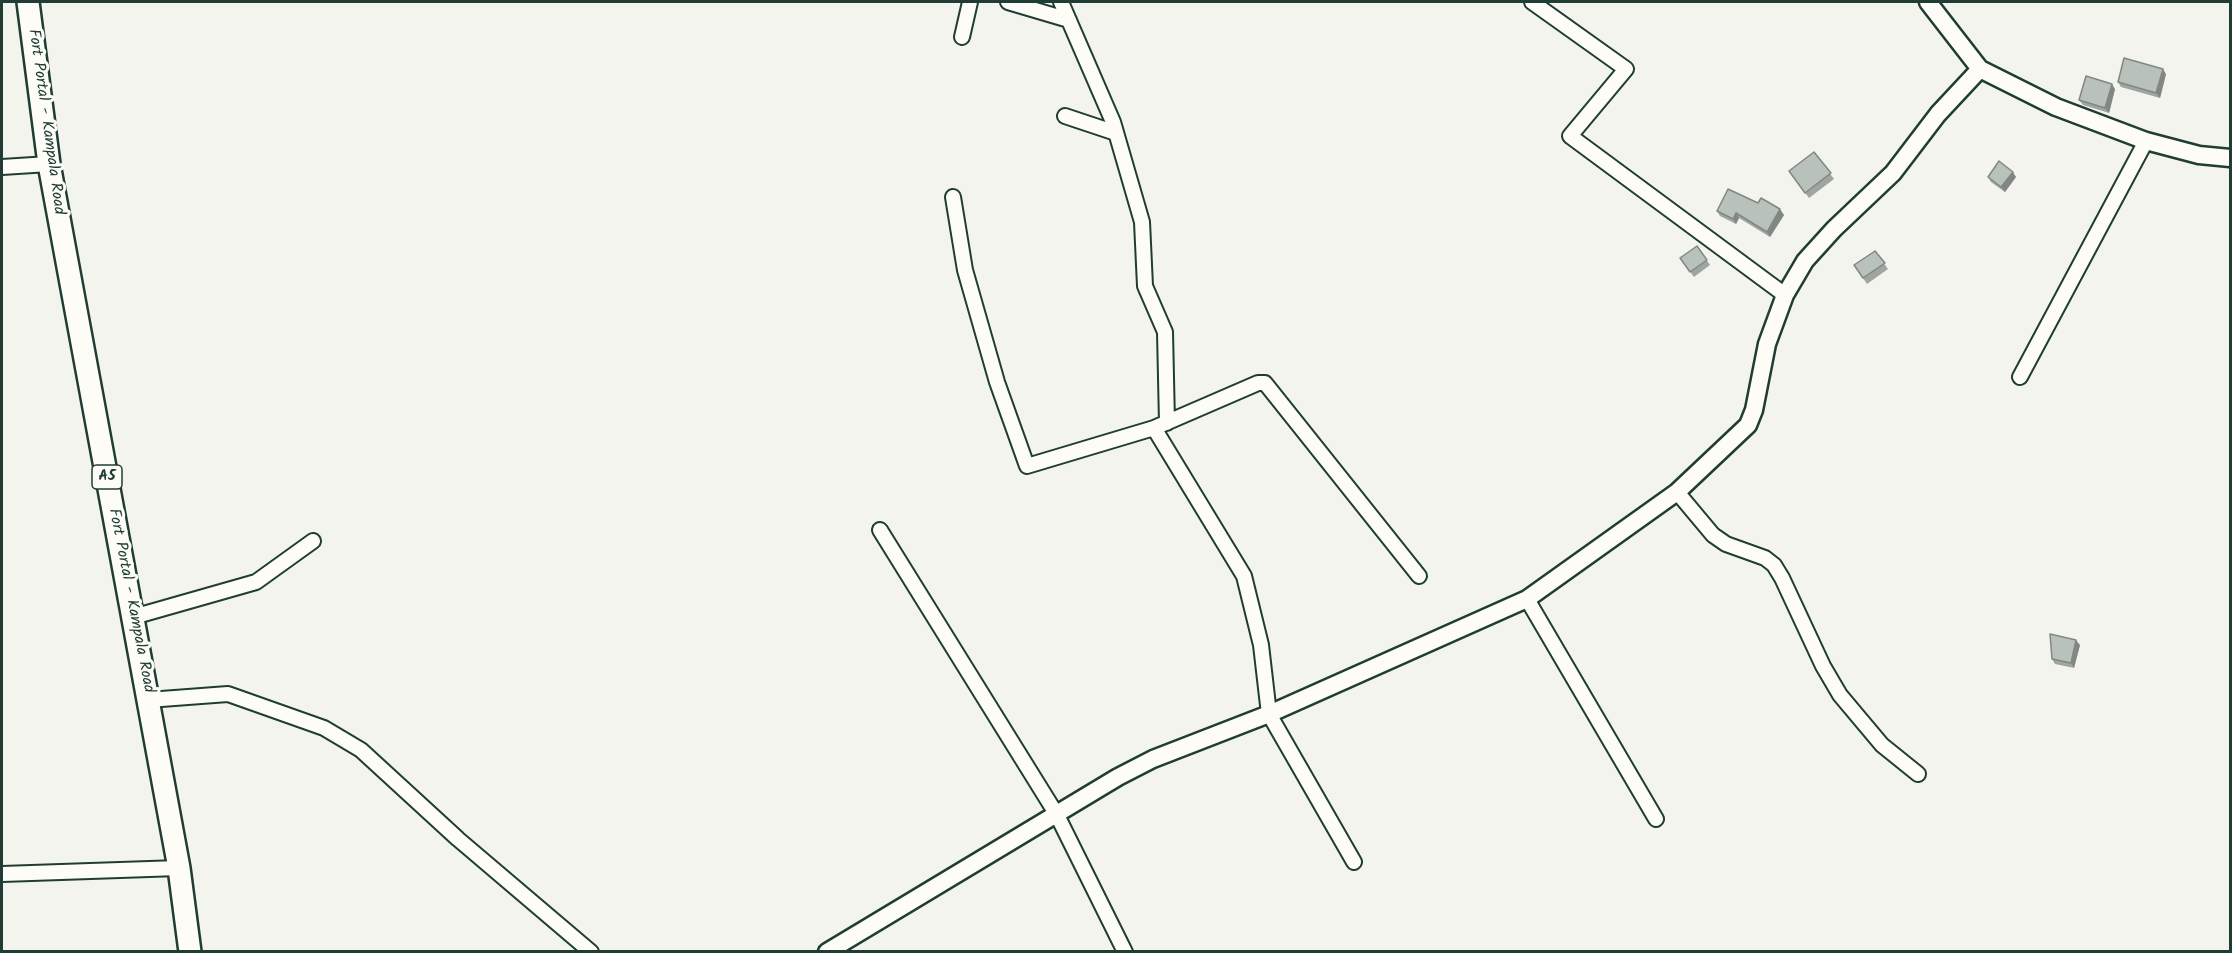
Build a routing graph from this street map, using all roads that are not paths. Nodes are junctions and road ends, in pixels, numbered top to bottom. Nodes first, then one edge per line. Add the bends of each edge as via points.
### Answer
1 (28, 2) edge
2 (970, 2) edge
3 (1008, 2) edge
4 (1061, 2) edge
5 (1532, 2) edge
6 (1928, 2) edge
7 (1069, 20) junction
8 (962, 38) dead end
9 (1980, 69) junction
10 (1065, 116) dead end
11 (1116, 133) junction
12 (2146, 141) junction
13 (2230, 159) edge
14 (50, 164) junction
15 (2, 166) edge
16 (953, 197) dead end
17 (1785, 295) junction
18 (2020, 377) dead end
19 (1161, 425) junction
20 (1677, 492) junction
21 (880, 530) dead end
22 (313, 541) dead end
23 (1419, 576) dead end
24 (1527, 599) junction
25 (133, 617) junction
26 (148, 700) junction
27 (1269, 714) junction
28 (1918, 774) dead end
29 (1056, 815) junction
30 (1656, 819) dead end
31 (1354, 862) dead end
32 (179, 868) junction
33 (2, 874) edge
34 (190, 951) edge
35 (591, 951) edge
36 (827, 951) edge
37 (1125, 951) edge

1 - 14 main road, Fort Portal - Kampala Road / A5
2 - 8 street
3 - 7 street
4 - 7 street
5 - 17 street via 1626,69 1570,136
6 - 9 street
7 - 11 street
9 - 12 street via 2056,107
9 - 17 street via 1938,114 1893,173 1805,261
10 - 11 street
11 - 19 street via 1142,222 1146,286 1165,332
12 - 13 street
12 - 18 street
14 - 15 street
14 - 25 main road, Fort Portal - Kampala Road / A5
16 - 19 street via 965,270 997,382 1027,466
17 - 20 street via 1767,344 1748,425
19 - 23 street via 1265,383
19 - 27 street via 1244,576 1261,645
20 - 24 street
20 - 28 street via 1713,535 1774,565 1840,695 1882,746
21 - 29 street
22 - 25 street via 256,582
24 - 27 street
24 - 30 street
25 - 26 main road, Fort Portal - Kampala Road / A5
26 - 32 main road, Fort Portal - Kampala Road / A5
26 - 35 street via 228,694 324,728 361,750 458,839
27 - 29 street via 1153,759
27 - 31 street
29 - 36 street
29 - 37 street
32 - 33 street
32 - 34 main road, Fort Portal - Kampala Road / A5

